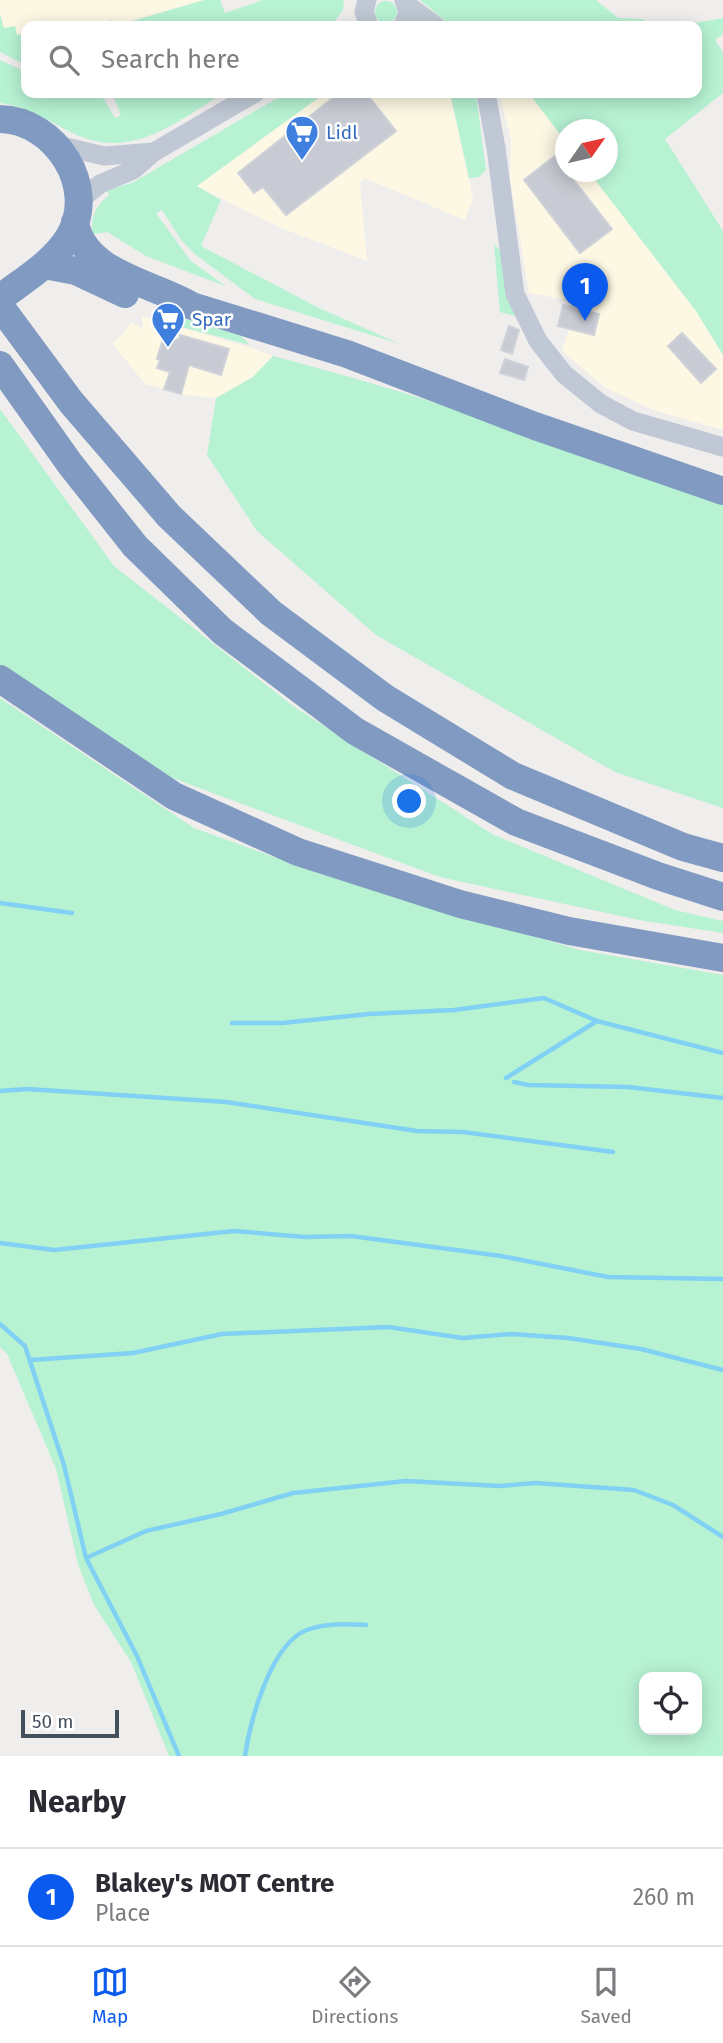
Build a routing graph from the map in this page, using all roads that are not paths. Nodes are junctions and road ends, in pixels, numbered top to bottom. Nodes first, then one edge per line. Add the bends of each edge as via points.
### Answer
1 (405, 1) edge
2 (405, 21) edge
3 (430, 21) edge
4 (246, 98) edge
5 (487, 98) edge
6 (0, 120) edge
7 (58, 145) junction
8 (154, 152) junction
9 (77, 211) junction
10 (44, 265) junction
11 (192, 306) junction
12 (3, 307) edge
13 (0, 365) edge
14 (723, 447) edge
15 (723, 491) edge
16 (0, 679) edge
17 (723, 858) edge
18 (723, 897) edge
19 (723, 958) edge

1 - 2 street
1 - 3 street
4 - 8 street
5 - 14 street via 515,294 538,341 564,374 601,404 633,421
6 - 7 highway via 30,125
7 - 8 street via 104,156
7 - 9 highway via 71,169
8 - 9 street via 134,170 100,184
9 - 10 highway via 61,247
9 - 11 highway via 85,246 95,257
10 - 11 highway via 76,271 170,309
10 - 12 highway
11 - 15 highway via 347,354
12 - 17 highway via 71,402 169,516 271,613 385,698 513,776 683,847
13 - 18 highway via 135,546 222,631 355,731 516,822
16 - 19 highway via 174,796 298,852 460,904

